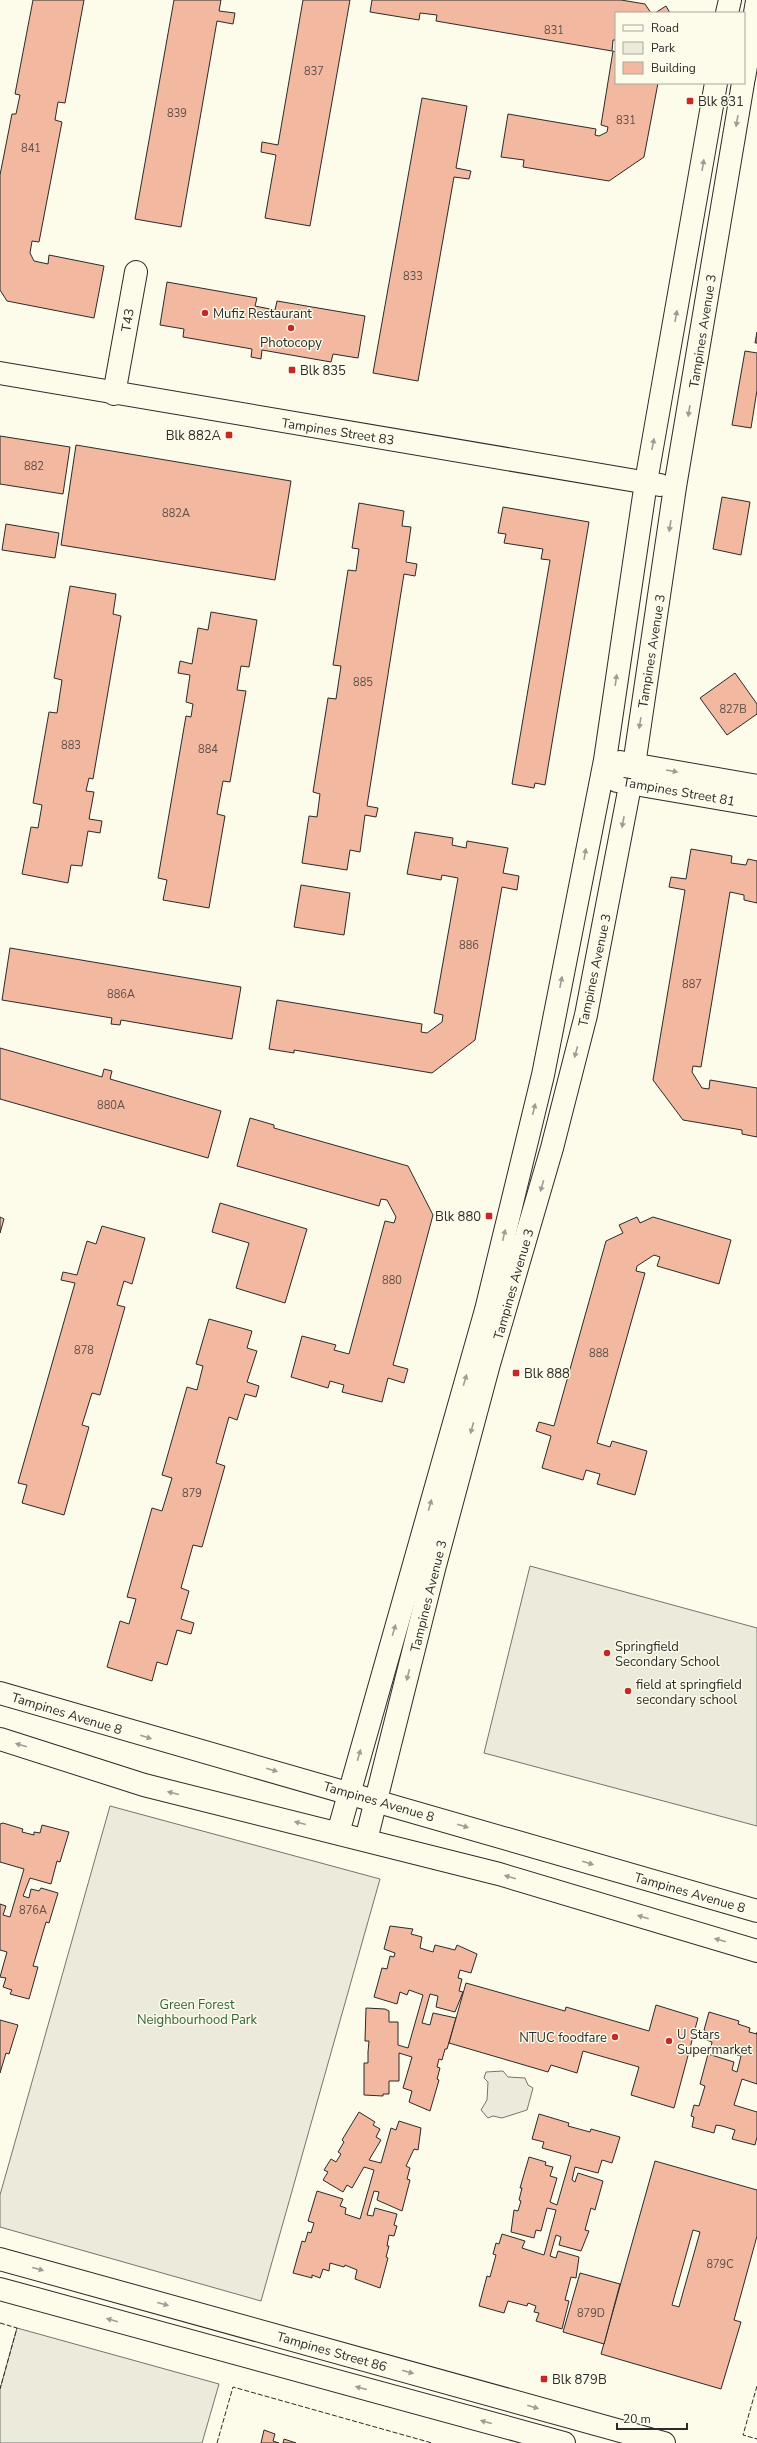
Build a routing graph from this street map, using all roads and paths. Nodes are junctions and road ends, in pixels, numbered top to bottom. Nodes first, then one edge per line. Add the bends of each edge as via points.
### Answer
1 (730, 0) edge
2 (757, 1) edge
3 (727, 12) edge
4 (745, 72) edge
5 (716, 84) edge
6 (743, 84) edge
7 (136, 272) dead end
8 (0, 373) edge
9 (114, 394) junction
10 (646, 482) junction
11 (676, 487) junction
12 (602, 769) junction
13 (632, 774) junction
14 (757, 786) edge
15 (757, 804) edge
16 (0, 1693) edge
17 (0, 1739) edge
18 (348, 1792) junction
19 (377, 1800) junction
20 (338, 1833) junction
21 (366, 1840) junction
22 (757, 1911) edge
23 (757, 1951) edge
24 (0, 2259) edge
25 (0, 2289) edge
26 (564, 2443) edge
27 (664, 2443) edge

1 - 3 street
2 - 4 street
10 -> 5 street, Tampines Avenue 3
6 -> 11 street, Tampines Avenue 3
7 - 9 street, T43
8 - 9 street, Tampines Street 83
9 - 10 street, Tampines Street 83
10 - 11 street, Tampines Street 83
12 -> 10 street, Tampines Avenue 3
11 -> 13 street, Tampines Avenue 3
12 - 13 street, Tampines Street 81
18 -> 12 street, Tampines Avenue 3 via 486,1310 543,1075
13 -> 14 street, Tampines Street 81
13 - 15 street, Tampines Street 81
13 -> 19 street, Tampines Avenue 3 via 586,1015 552,1148 489,1364 436,1561
16 -> 18 street, Tampines Avenue 8 via 156,1740
20 -> 17 street via 144,1785
18 - 19 street, Tampines Avenue 8
18 - 20 street, Tampines Avenue 3
19 - 21 street, Tampines Avenue 3
19 -> 22 street, Tampines Avenue 8
20 - 21 street
23 -> 21 street via 547,1887
24 -> 27 street, Tampines Street 86
26 -> 25 street, Tampines Street 86

